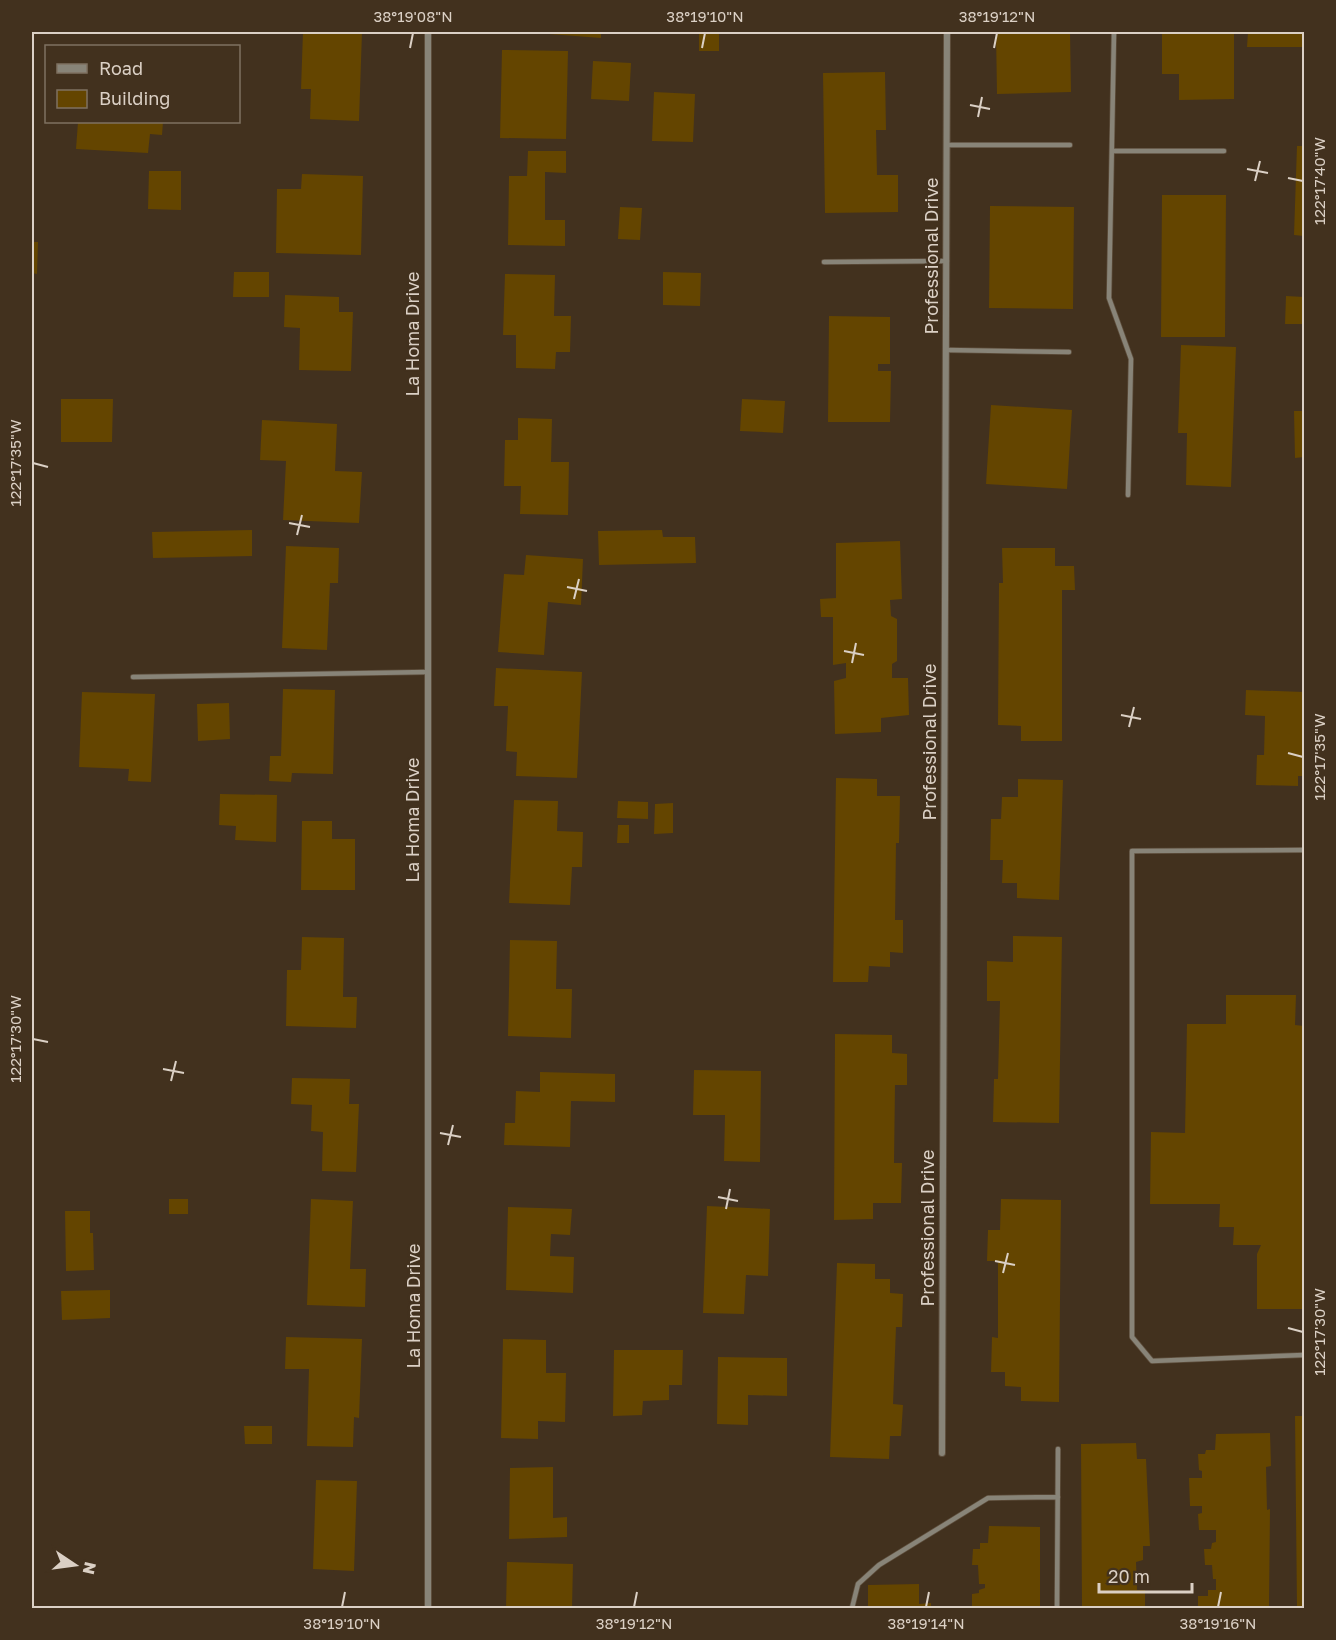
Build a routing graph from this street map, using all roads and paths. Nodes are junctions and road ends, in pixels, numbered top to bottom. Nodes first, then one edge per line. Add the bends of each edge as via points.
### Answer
1 (428, 32) edge
2 (947, 32) edge
3 (1114, 32) edge
4 (947, 144) junction
5 (1070, 145) dead end
6 (1113, 151) junction
7 (1224, 151) dead end
8 (947, 261) junction
9 (824, 262) dead end
10 (946, 350) junction
11 (1069, 352) dead end
12 (1128, 495) dead end
13 (428, 672) junction
14 (134, 677) dead end
15 (1305, 850) edge
16 (1305, 1355) edge
17 (1058, 1449) dead end
18 (942, 1453) dead end
19 (1058, 1497) junction
20 (428, 1608) edge
21 (852, 1608) edge
22 (1057, 1608) edge

1 - 13 street, La Homa Drive
2 - 4 street, Professional Drive
3 - 6 lane
4 - 5 lane
4 - 8 street, Professional Drive
6 - 7 lane
6 - 12 lane via 1109,298 1131,359
8 - 9 lane
8 - 10 street, Professional Drive
10 - 11 lane
10 - 18 street, Professional Drive
13 - 14 lane
13 - 20 street, La Homa Drive
15 - 16 lane via 1132,851 1131,975 1132,1337 1152,1361
17 - 19 lane
19 - 21 lane via 988,1498 879,1564 858,1584
19 - 22 lane

